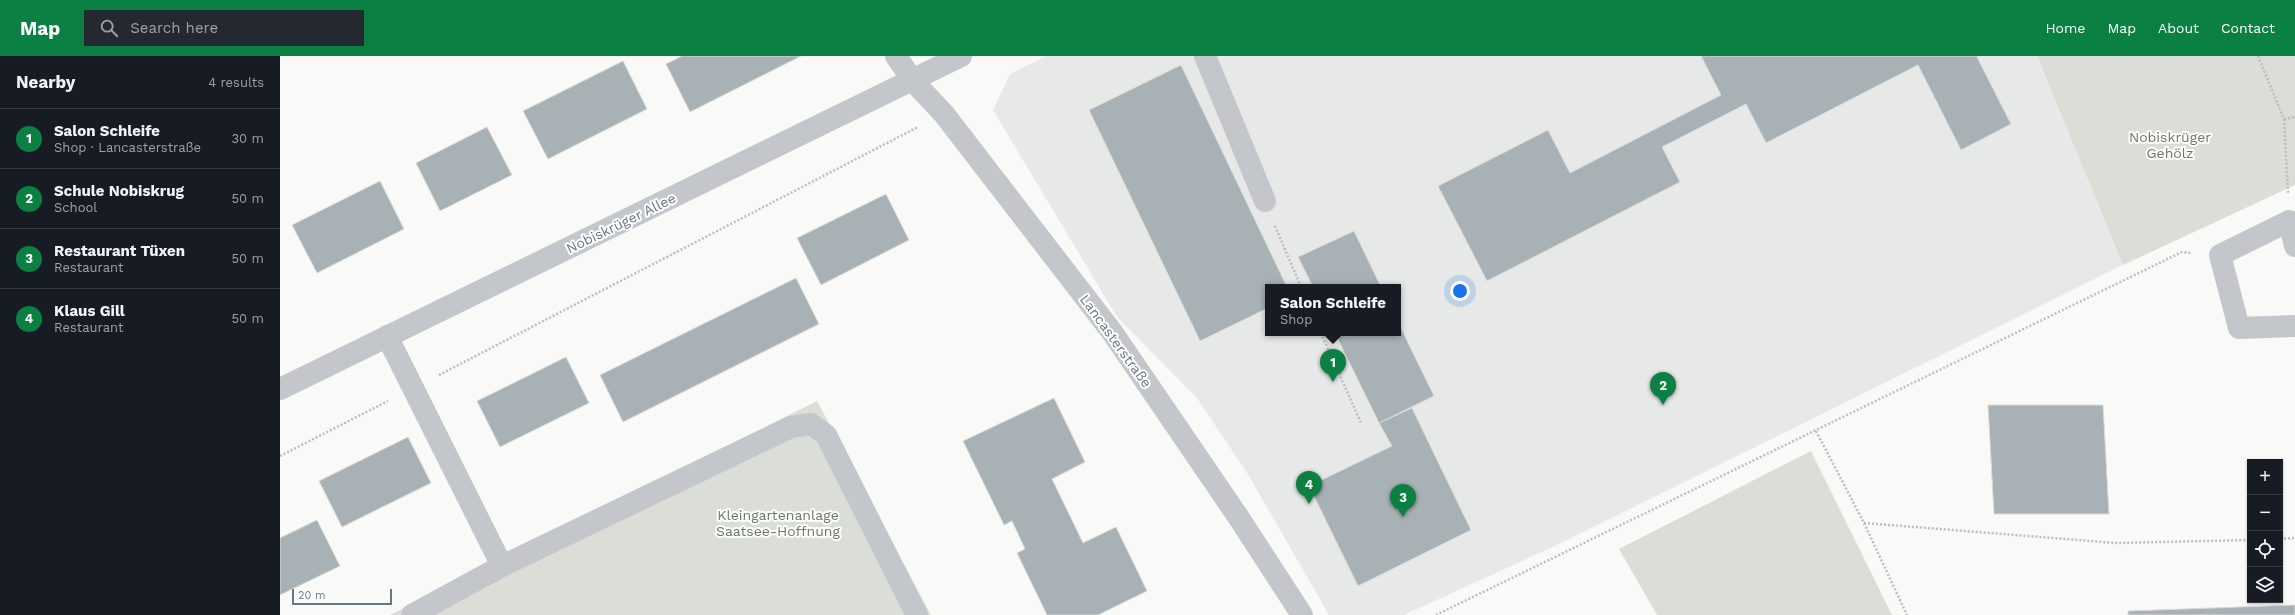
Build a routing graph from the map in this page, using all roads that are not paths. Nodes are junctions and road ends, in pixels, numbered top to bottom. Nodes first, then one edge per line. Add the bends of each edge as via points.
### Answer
1 (896, 56) edge
2 (961, 56) edge
3 (1205, 56) edge
4 (913, 81) junction
5 (1265, 202) road end
6 (2295, 246) edge
7 (2295, 326) edge
8 (387, 336) junction
9 (280, 389) edge
10 (502, 566) junction
11 (412, 615) edge
12 (917, 615) edge
13 (1302, 615) edge

1 - 4 street, Lancasterstraße
2 - 4 street, Nobiskrüger Allee
3 - 5 street
4 - 8 street, Nobiskrüger Allee
4 - 13 street, Lancasterstraße via 944,114 1112,332
6 - 7 street via 2289,221 2220,254 2239,328
8 - 9 street, Nobiskrüger Allee
8 - 10 street
10 - 11 street
10 - 12 street via 791,427 811,424 826,435

